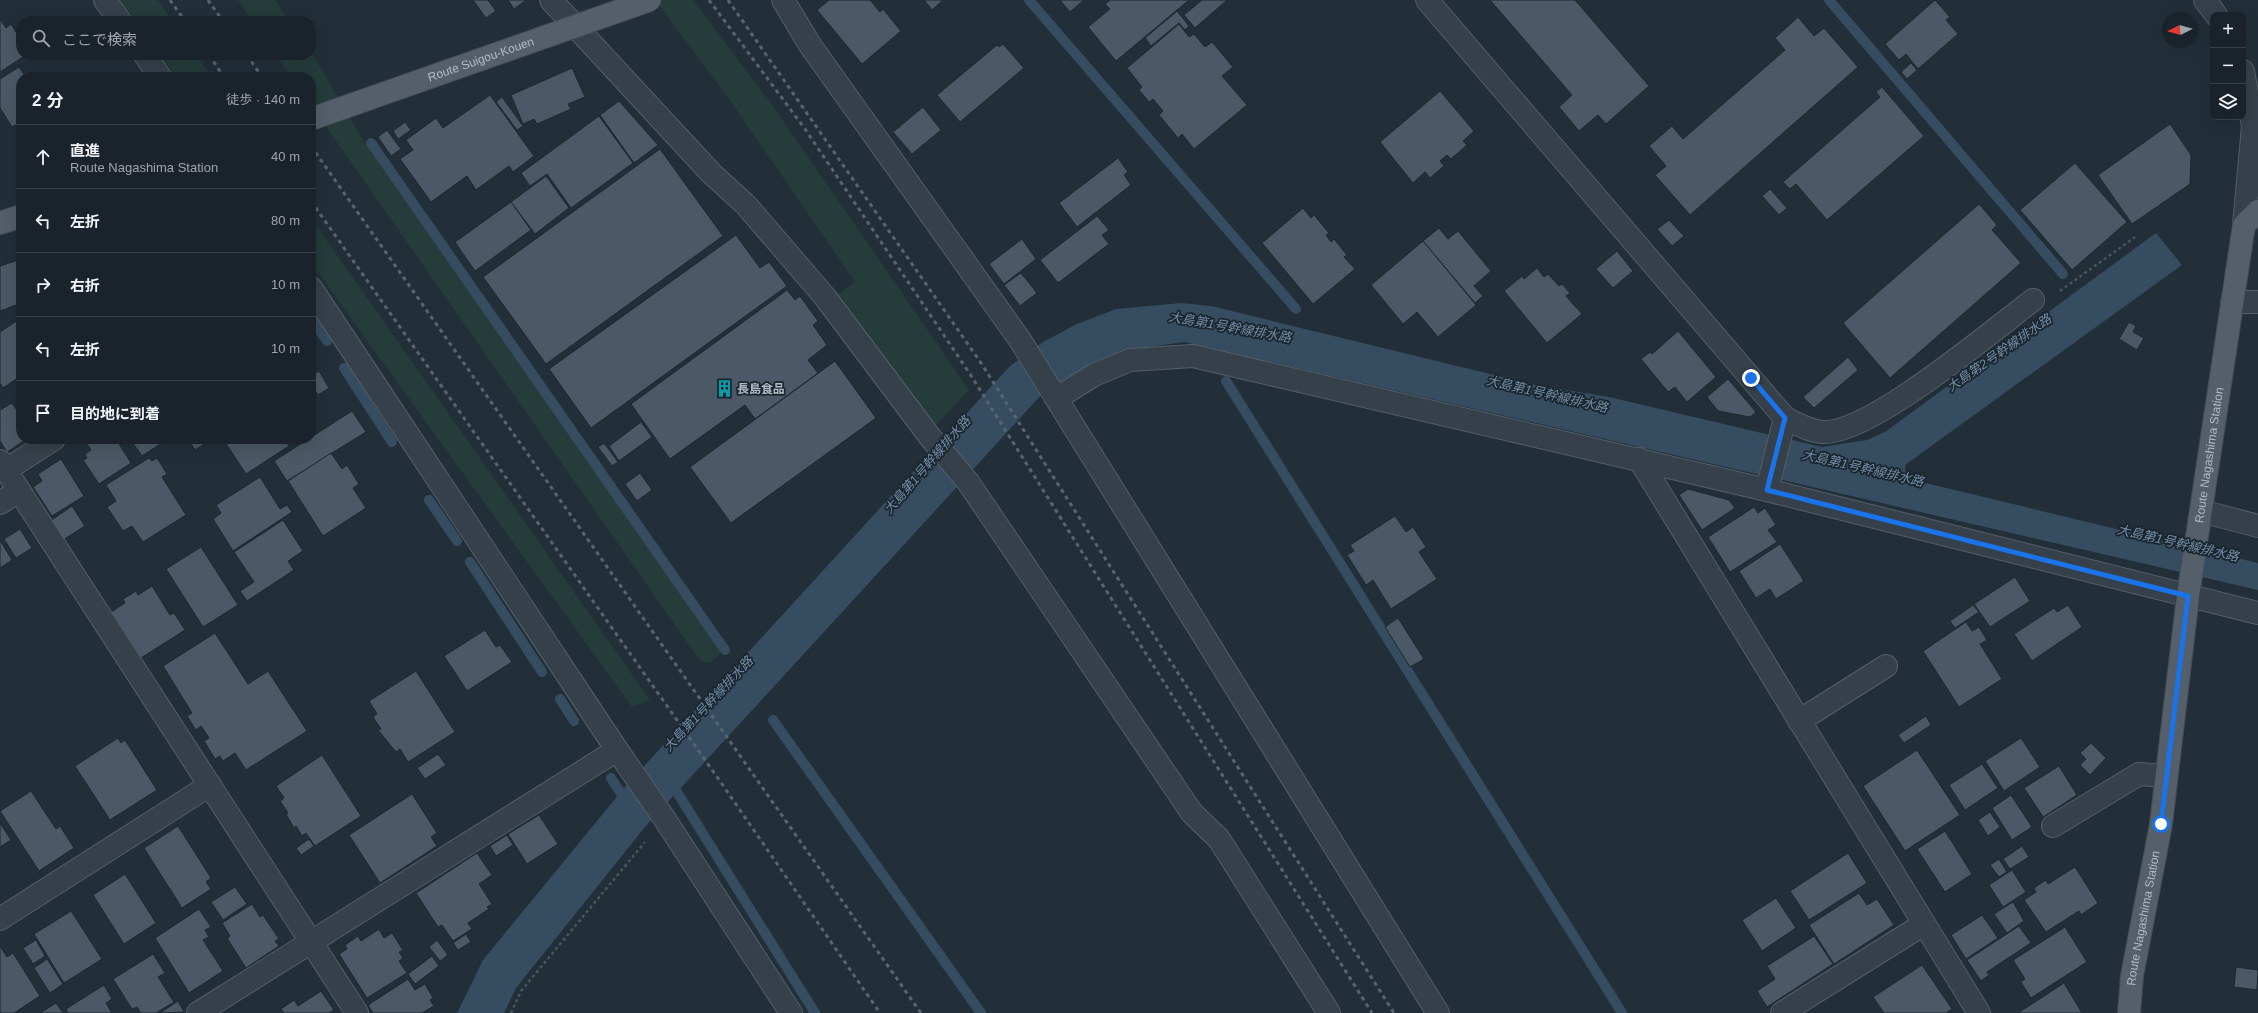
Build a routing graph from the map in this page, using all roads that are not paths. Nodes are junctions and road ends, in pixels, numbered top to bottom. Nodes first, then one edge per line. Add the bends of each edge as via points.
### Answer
1 (105, 0) edge
2 (551, 0) edge
3 (650, 0) edge
4 (783, 0) edge
5 (1427, 0) edge
6 (2205, 0) edge
7 (2214, 12) edge
8 (116, 16) edge
9 (148, 60) edge
10 (156, 72) edge
11 (2245, 84) edge
12 (316, 117) edge
13 (16, 218) edge
14 (2251, 218) edge
15 (0, 223) edge
16 (316, 296) edge
17 (2033, 300) road end
18 (2232, 302) junction
19 (2258, 302) edge
20 (1054, 393) junction
21 (1784, 424) junction
22 (45, 444) edge
23 (1639, 459) junction
24 (3, 466) edge
25 (1768, 486) junction
26 (20, 491) junction
27 (0, 503) edge
28 (2200, 517) junction
29 (2258, 526) edge
30 (2189, 591) junction
31 (2258, 612) edge
32 (1886, 666) dead end
33 (1800, 721) junction
34 (617, 750) junction
35 (2166, 776) junction
36 (210, 784) junction
37 (2053, 826) dead end
38 (0, 919) edge
39 (1924, 924) junction
40 (312, 941) junction
41 (198, 1013) edge
42 (357, 1013) edge
43 (791, 1013) edge
44 (1329, 1013) edge
45 (1438, 1013) edge
46 (1782, 1013) edge
47 (1979, 1013) edge
48 (2129, 1013) edge

1 - 8 street
2 - 44 street via 711,174 746,205 825,297 930,437 968,482 1192,813 1219,839
3 - 12 main road, Route Suigou-Kouen, bridge
4 - 20 street via 810,46 1020,340
5 - 21 street
6 - 7 street
9 - 10 street
11 - 14 street via 2253,126
13 - 15 main road
14 - 18 main road, Route Nagashima Station
16 - 34 street
17 - 21 street via 1906,397 1848,427 1823,432
18 - 19 street
18 - 28 main road, Route Nagashima Station
20 - 23 street via 1130,360 1192,356
20 - 45 street
21 - 25 street
22 - 24 street
23 - 25 street
23 - 33 street
24 - 26 street
25 - 30 street
26 - 27 street
26 - 36 street
28 - 29 street
28 - 30 main road, Route Nagashima Station
30 - 31 street
30 - 35 main road, Route Nagashima Station
32 - 33 street
33 - 39 street
34 - 40 street
34 - 43 street
35 - 37 street via 2139,774
35 - 48 main road, Route Nagashima Station via 2161,824 2132,976
36 - 38 street
36 - 40 street
39 - 46 street
39 - 47 street
40 - 41 street
40 - 42 street

